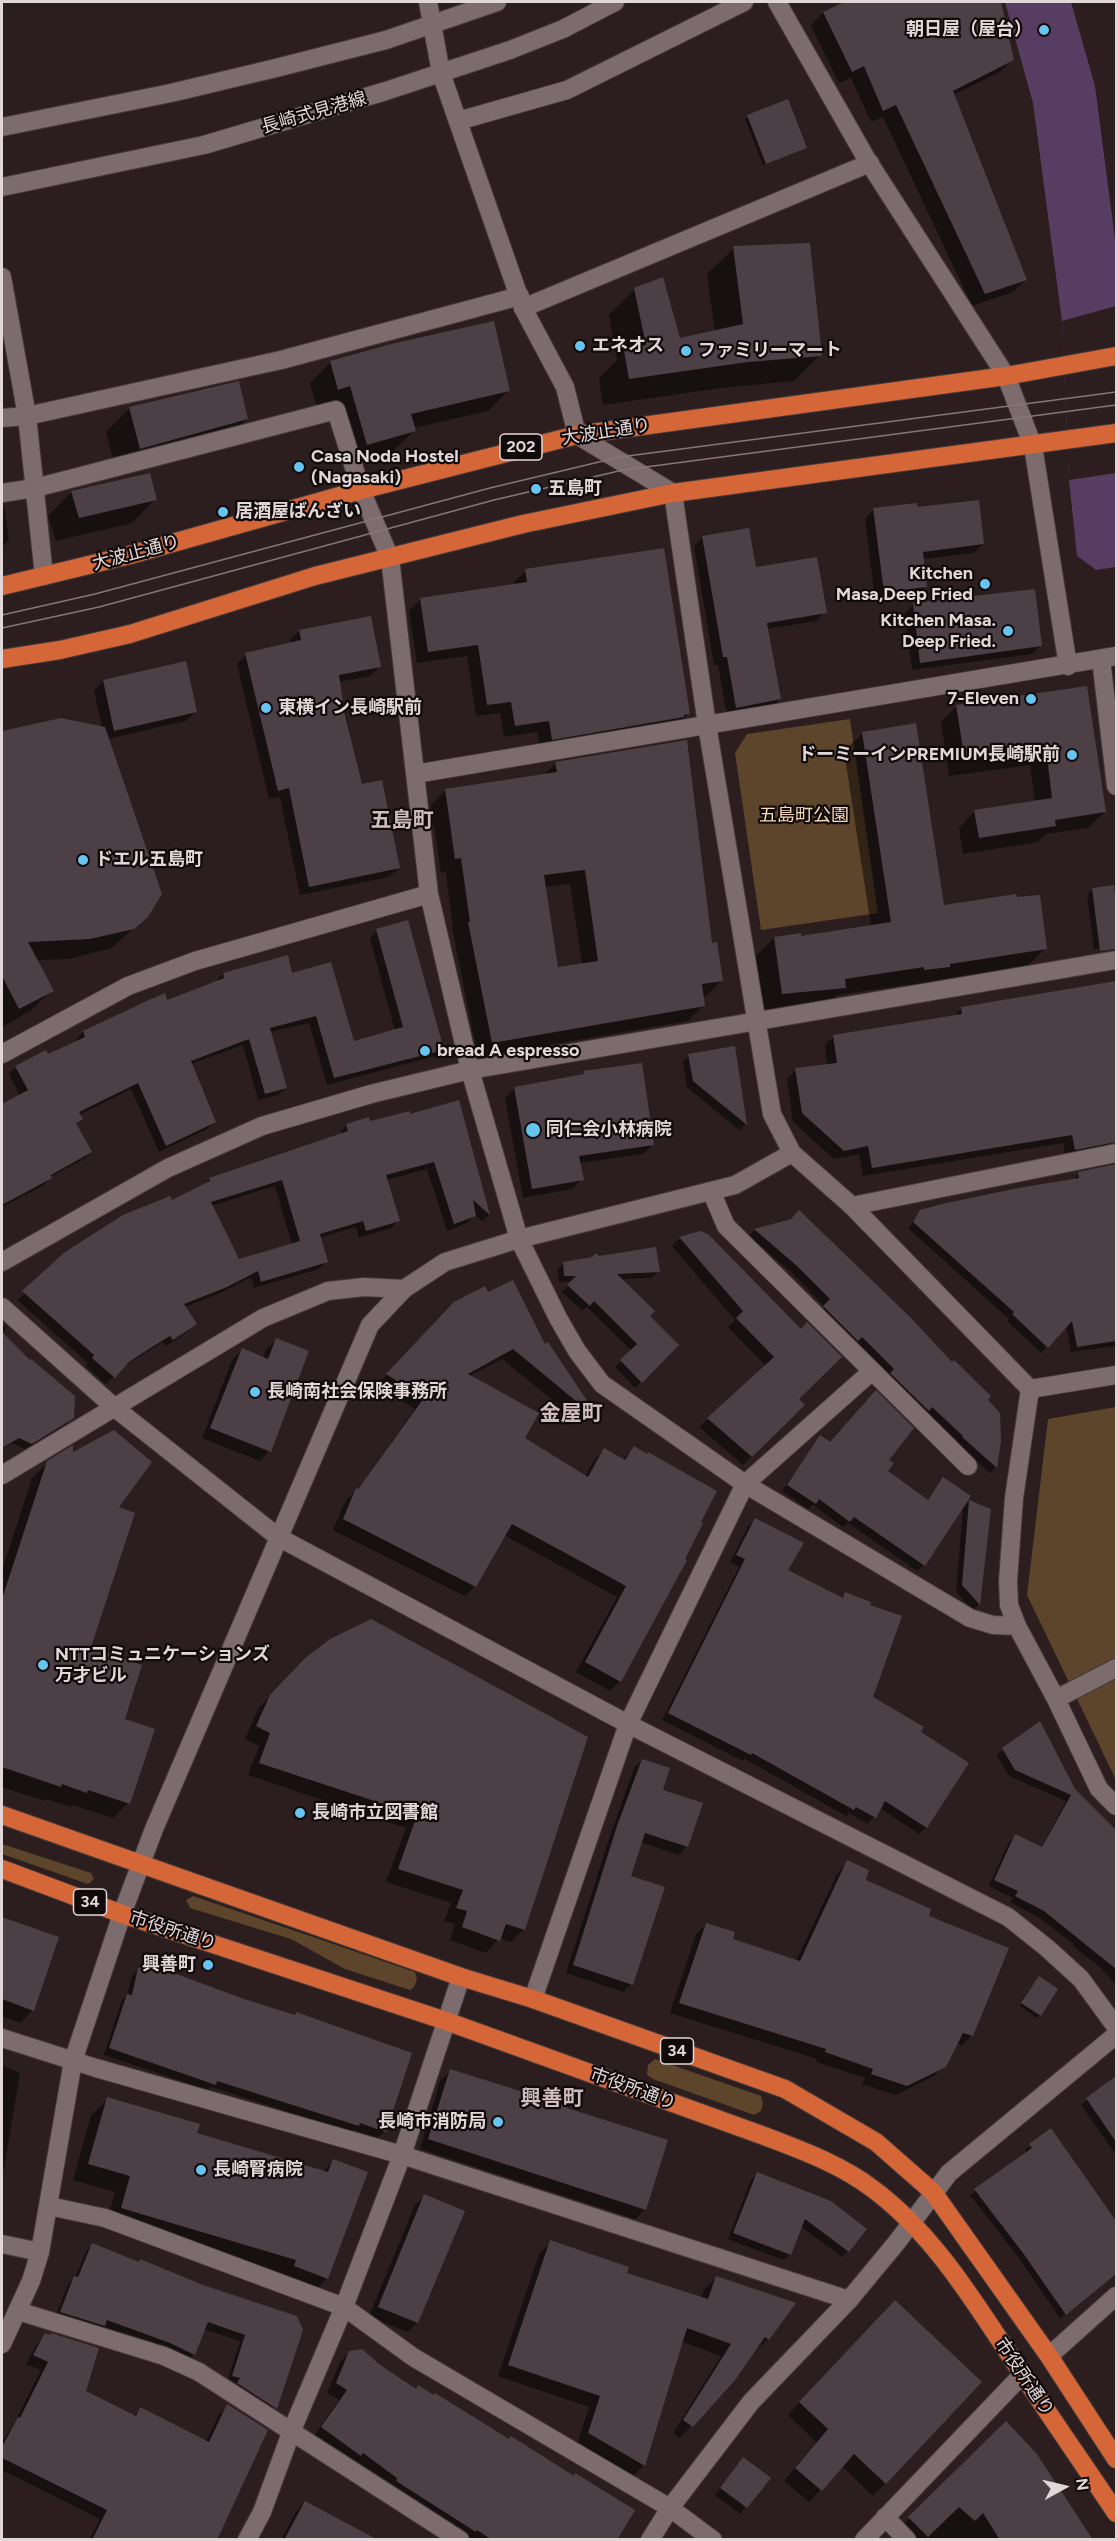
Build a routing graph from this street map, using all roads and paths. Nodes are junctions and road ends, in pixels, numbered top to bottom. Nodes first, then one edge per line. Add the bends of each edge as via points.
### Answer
1 (428, 2) edge
2 (497, 2) edge
3 (615, 2) edge
4 (744, 2) edge
5 (777, 2) edge
6 (432, 25) junction
7 (441, 73) junction
8 (458, 121) junction
9 (2, 127) edge
10 (870, 163) junction
11 (2, 187) edge
12 (2, 277) edge
13 (521, 302) junction
14 (1116, 356) edge
15 (1006, 376) junction
16 (27, 416) junction
17 (2, 418) edge
18 (1116, 433) edge
19 (578, 435) junction
20 (1033, 446) junction
21 (35, 488) junction
22 (361, 490) junction
23 (2, 493) edge
24 (673, 493) junction
25 (390, 558) junction
26 (44, 576) junction
27 (2, 586) edge
28 (1109, 658) edge
29 (2, 659) edge
30 (1068, 666) junction
31 (707, 725) junction
32 (415, 774) junction
33 (1116, 786) edge
34 (429, 894) junction
35 (1116, 960) edge
36 (757, 1021) junction
37 (2, 1054) edge
38 (470, 1070) junction
39 (792, 1153) junction
40 (1116, 1153) edge
41 (711, 1191) junction
42 (852, 1206) junction
43 (519, 1239) junction
44 (2, 1262) edge
45 (404, 1289) junction
46 (2, 1306) edge
47 (872, 1372) junction
48 (1116, 1376) edge
49 (1030, 1389) junction
50 (115, 1408) junction
51 (968, 1466) dead end
52 (2, 1475) edge
53 (745, 1484) junction
54 (278, 1537) junction
55 (1017, 1626) junction
56 (1116, 1668) edge
57 (1056, 1699) junction
58 (628, 1724) junction
59 (1116, 1806) edge
60 (2, 1815) edge
61 (141, 1864) junction
62 (2, 1869) edge
63 (122, 1914) junction
64 (461, 1977) junction
65 (533, 1999) junction
66 (446, 2021) junction
67 (1116, 2027) edge
68 (1116, 2035) edge
69 (2, 2038) edge
70 (73, 2061) junction
71 (402, 2155) junction
72 (933, 2192) junction
73 (49, 2205) junction
74 (911, 2221) junction
75 (2, 2244) edge
76 (40, 2252) junction
77 (1116, 2296) edge
78 (849, 2300) junction
79 (344, 2307) junction
80 (18, 2311) junction
81 (2, 2344) edge
82 (1049, 2356) junction
83 (1022, 2375) junction
84 (292, 2430) junction
85 (1116, 2459) edge
86 (670, 2508) junction
87 (1116, 2513) edge
88 (885, 2517) junction
89 (247, 2540) edge
90 (460, 2540) edge
91 (650, 2540) edge
92 (713, 2540) edge
93 (864, 2540) edge
94 (907, 2540) edge

1 - 6 street
2 - 6 street
3 - 7 street, 長崎式見港線 via 563,29
4 - 8 street via 567,90
5 - 10 street
6 - 7 street
6 - 9 street via 171,93
7 - 8 street
7 - 11 street, 長崎式見港線 via 204,145
8 - 13 street
10 - 13 street
10 - 15 street
12 - 16 street
13 - 16 street
13 - 19 street via 565,387
14 - 15 highway, 大波止通り / 202
15 - 19 highway, 大波止通り / 202
15 - 20 street
16 - 17 street
16 - 21 street
18 - 20 highway
19 - 22 highway, 大波止通り / 202
19 - 24 street
20 - 24 highway
20 - 30 street
21 - 22 street via 336,410
21 - 23 street
21 - 26 street
22 - 25 street
22 - 26 highway, 大波止通り / 202
24 - 25 highway via 524,524
24 - 31 street
25 - 29 highway via 315,576 130,634
25 - 32 street
26 - 27 highway, 大波止通り / 202
28 - 30 street
28 - 33 street
30 - 31 street
31 - 32 street
31 - 36 street
32 - 34 street
34 - 37 street via 195,961 129,986
34 - 38 street
35 - 36 street
36 - 38 street
36 - 39 street via 772,1114
38 - 43 street
38 - 44 street via 262,1126 168,1168
39 - 41 street via 735,1185
39 - 42 street
40 - 42 street
41 - 43 street
41 - 47 street via 726,1226
42 - 49 street
43 - 45 street via 445,1262
43 - 53 street via 577,1351 602,1384
45 - 50 street via 363,1287 328,1291 263,1318
45 - 54 street via 370,1324
46 - 50 street
47 - 51 street
47 - 53 street
48 - 49 street
49 - 55 street via 1014,1498 1008,1581 1009,1605
50 - 52 street
50 - 54 street
53 - 55 street via 970,1618 993,1625
53 - 58 street
54 - 58 street
54 - 61 street
55 - 57 street
56 - 57 street
57 - 59 street via 1099,1789
58 - 65 street
58 - 67 street via 1008,1917 1081,1979
60 - 61 highway, 市役所通り / 34
61 - 63 street
61 - 64 highway, 市役所通り / 34
62 - 63 highway, 市役所通り / 34
63 - 66 highway, 市役所通り / 34
63 - 70 street
64 - 65 highway, 市役所通り / 34
64 - 66 street
65 - 72 highway, 市役所通り / 34 via 785,2089 876,2142
66 - 71 street
66 - 74 highway, 市役所通り / 34 via 810,2153 873,2189
68 - 72 street via 957,2165
69 - 70 street
70 - 71 street
70 - 73 street
71 - 78 street
71 - 79 street
72 - 74 street
72 - 82 highway, 市役所通り / 34
73 - 76 street
73 - 79 street via 105,2218
74 - 78 street
74 - 83 highway, 市役所通り / 34 via 955,2274
75 - 76 street
76 - 80 street
77 - 82 street
78 - 86 street via 751,2402
79 - 84 street
79 - 86 street via 413,2357
80 - 81 street
80 - 84 street via 164,2356 199,2372
82 - 85 highway, 市役所通り / 34
83 - 87 highway, 市役所通り / 34
83 - 88 street
84 - 89 street via 262,2512
84 - 90 street
86 - 91 street
86 - 92 street
88 - 93 street
88 - 94 street

